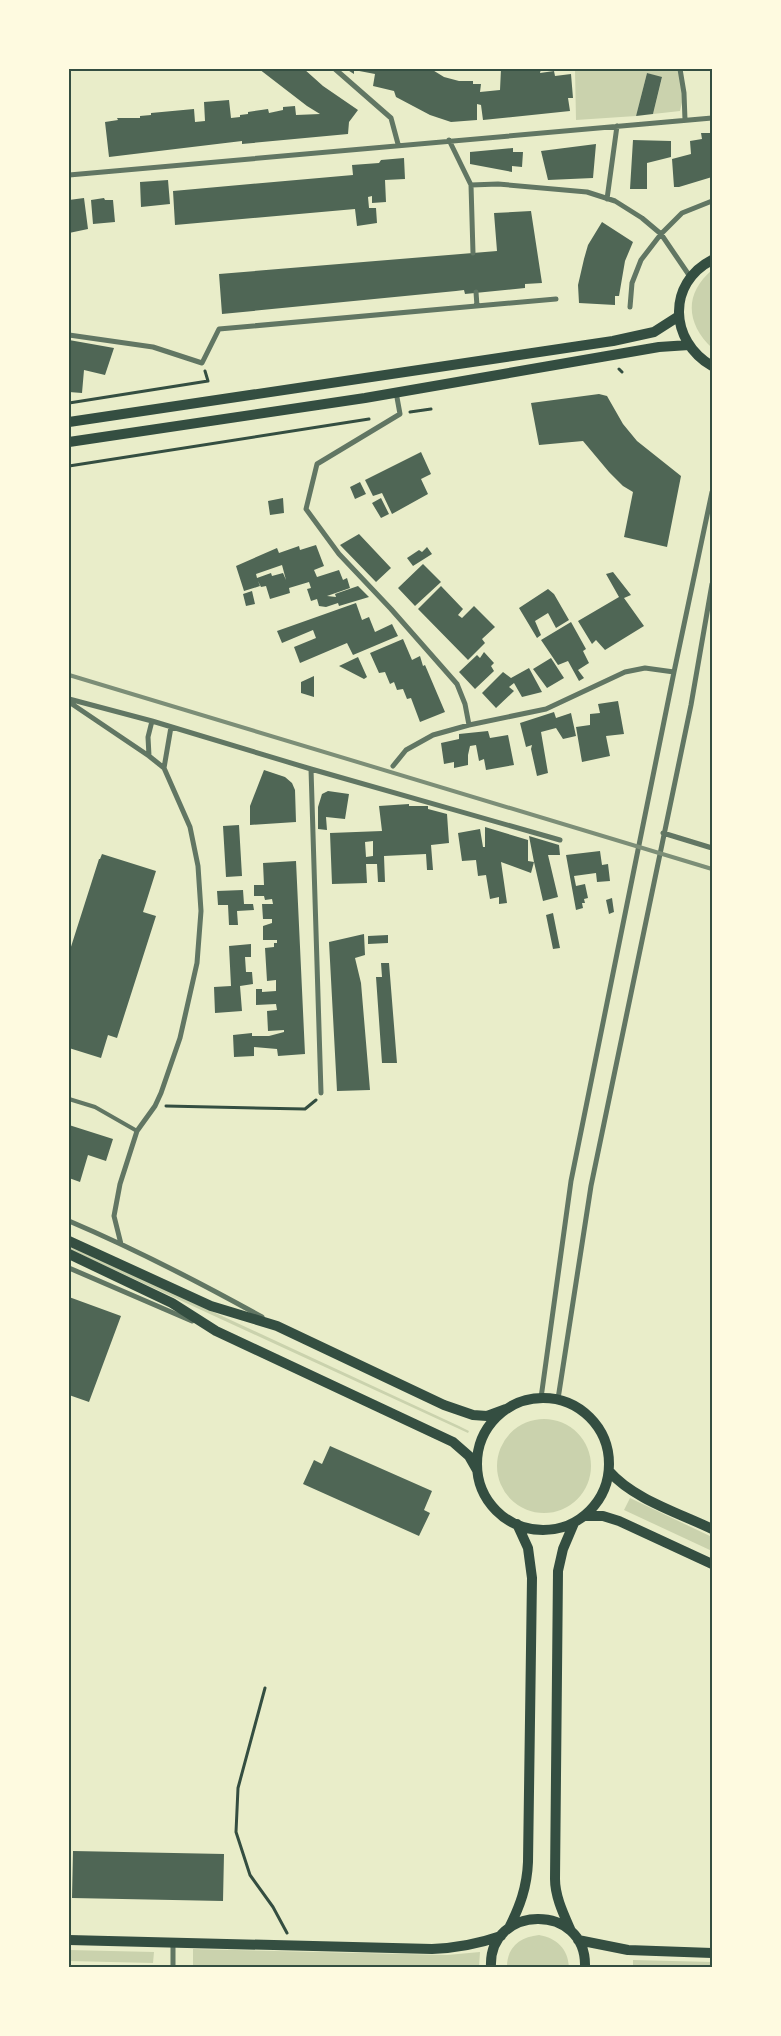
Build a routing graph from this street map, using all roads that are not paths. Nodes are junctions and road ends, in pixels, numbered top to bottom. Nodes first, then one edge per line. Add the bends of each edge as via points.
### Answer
1 (335, 69) edge
2 (680, 69) edge
3 (712, 118) edge
4 (685, 120) junction
5 (616, 126) junction
6 (448, 140) junction
7 (398, 144) junction
8 (69, 175) edge
9 (471, 185) junction
10 (607, 198) junction
11 (712, 201) edge
12 (661, 234) junction
13 (472, 253) dead end
14 (712, 260) edge
15 (690, 278) junction
16 (476, 292) dead end
17 (556, 298) dead end
18 (477, 306) junction
19 (630, 307) dead end
20 (679, 316) junction
21 (69, 335) edge
22 (689, 345) junction
23 (712, 366) edge
24 (396, 392) junction
25 (69, 422) edge
26 (69, 442) edge
27 (712, 492) edge
28 (712, 584) edge
29 (674, 672) junction
30 (69, 700) edge
31 (152, 721) junction
32 (469, 725) junction
33 (171, 727) junction
34 (149, 756) junction
35 (393, 766) dead end
36 (164, 768) junction
37 (311, 769) junction
38 (663, 833) junction
39 (560, 840) dead end
40 (712, 848) edge
41 (321, 1093) road end
42 (69, 1099) edge
43 (137, 1131) junction
44 (69, 1221) edge
45 (69, 1241) edge
46 (121, 1244) junction
47 (69, 1254) edge
48 (69, 1268) edge
49 (277, 1326) junction
50 (216, 1331) junction
51 (541, 1398) junction
52 (558, 1399) junction
53 (506, 1409) junction
54 (478, 1470) junction
55 (610, 1471) junction
56 (584, 1516) junction
57 (574, 1523) junction
58 (517, 1524) junction
59 (712, 1529) edge
60 (712, 1564) edge
61 (509, 1928) junction
62 (571, 1931) junction
63 (501, 1936) junction
64 (69, 1940) edge
65 (578, 1940) junction
66 (173, 1943) junction
67 (712, 1954) edge
68 (173, 1967) edge
69 (491, 1967) edge
70 (585, 1967) edge

1 - 7 street via 391,118
2 - 4 street
3 - 4 street
4 - 5 street
5 - 6 street
5 - 10 street
6 - 7 street
6 - 9 street
7 - 8 street
9 - 10 street via 498,184 586,192
9 - 13 street
10 - 12 street via 642,218
11 - 12 street via 682,213
12 - 15 street
12 - 19 street via 641,260 632,283
14 - 15 main road
15 - 20 main road via 681,296
16 - 18 street
17 - 18 street
18 - 21 street via 219,329 202,363 153,346
20 - 22 main road via 680,327
20 - 25 main road via 654,332 613,341
22 - 23 main road via 695,354
22 - 24 main road via 659,347
24 - 26 main road
24 - 32 street via 400,414 317,464 306,509 339,554 457,684
27 - 29 street
28 - 38 street
29 - 32 street via 645,668 625,672 546,709
29 - 51 street via 571,1181
30 - 31 street
30 - 34 street
31 - 33 street
31 - 34 street via 148,737
32 - 35 street via 420,742 406,750
33 - 36 street
33 - 37 street
34 - 36 street
36 - 43 street via 190,827 198,866 201,911 197,962 180,1038 155,1106
37 - 39 street
37 - 41 street
38 - 40 street
38 - 52 street via 591,1186
42 - 43 lane via 95,1108
43 - 46 street via 120,1184 114,1216
44 - 46 street
45 - 49 main road via 212,1306
46 - 49 street
47 - 50 main road via 172,1303
48 - 50 street
49 - 53 main road via 444,1405 472,1415 488,1416
50 - 54 main road via 453,1442 469,1456
51 - 52 main road
51 - 53 main road via 523,1401
52 - 55 main road via 586,1413 598,1425 607,1447
53 - 54 main road via 483,1436
54 - 58 main road via 490,1503
55 - 56 main road via 596,1504
55 - 59 main road via 634,1492
56 - 57 main road
56 - 60 main road via 603,1516 619,1521
57 - 58 main road via 546,1530
57 - 62 main road via 558,1571 555,1869 555,1887
58 - 61 main road via 528,1548 532,1578 528,1862 526,1889
61 - 62 main road via 524,1920 541,1918 552,1920
61 - 63 main road
62 - 65 main road
63 - 66 main road via 460,1948 432,1949
63 - 69 main road via 492,1953
64 - 66 main road
65 - 67 main road via 628,1950
65 - 70 main road
66 - 68 street

